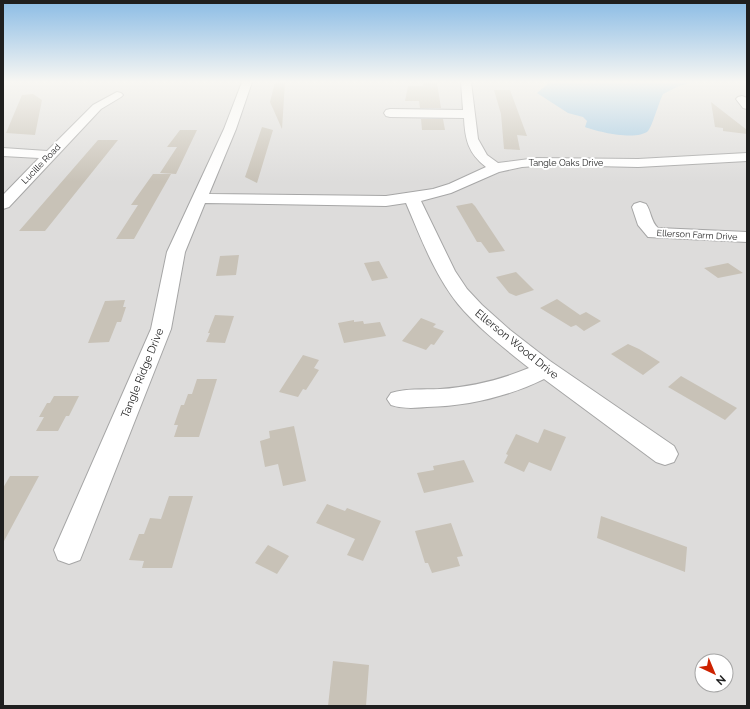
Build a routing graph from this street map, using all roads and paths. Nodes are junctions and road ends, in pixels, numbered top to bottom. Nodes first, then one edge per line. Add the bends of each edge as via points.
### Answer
1 (89, 115) edge
2 (235, 115) edge
3 (470, 115) edge
4 (3, 152) edge
5 (51, 155) junction
6 (747, 157) edge
7 (496, 168) junction
8 (199, 198) junction
9 (412, 198) junction
10 (3, 204) edge
11 (640, 207) dead end
12 (747, 237) edge
13 (546, 369) junction
14 (399, 399) dead end
15 (665, 454) dead end
16 (69, 550) dead end

1 - 5 street, Lucille Road
2 - 8 street, Tangle Ridge Drive
3 - 7 street via 472,139 476,148 486,162
4 - 5 street
5 - 10 street, Lucille Road
6 - 7 street, Tangle Oaks Drive via 623,163 547,161
7 - 9 street, Tangle Oaks Drive via 442,192
8 - 9 street, Tangle Oaks Drive via 364,202
8 - 16 street, Tangle Ridge Drive via 170,271 161,329
9 - 13 street, Ellerson Wood Drive via 448,276 460,294 476,312
11 - 12 street, Ellerson Farm Drive via 647,227 654,234
13 - 14 street via 492,391 434,399
13 - 15 street, Ellerson Wood Drive

